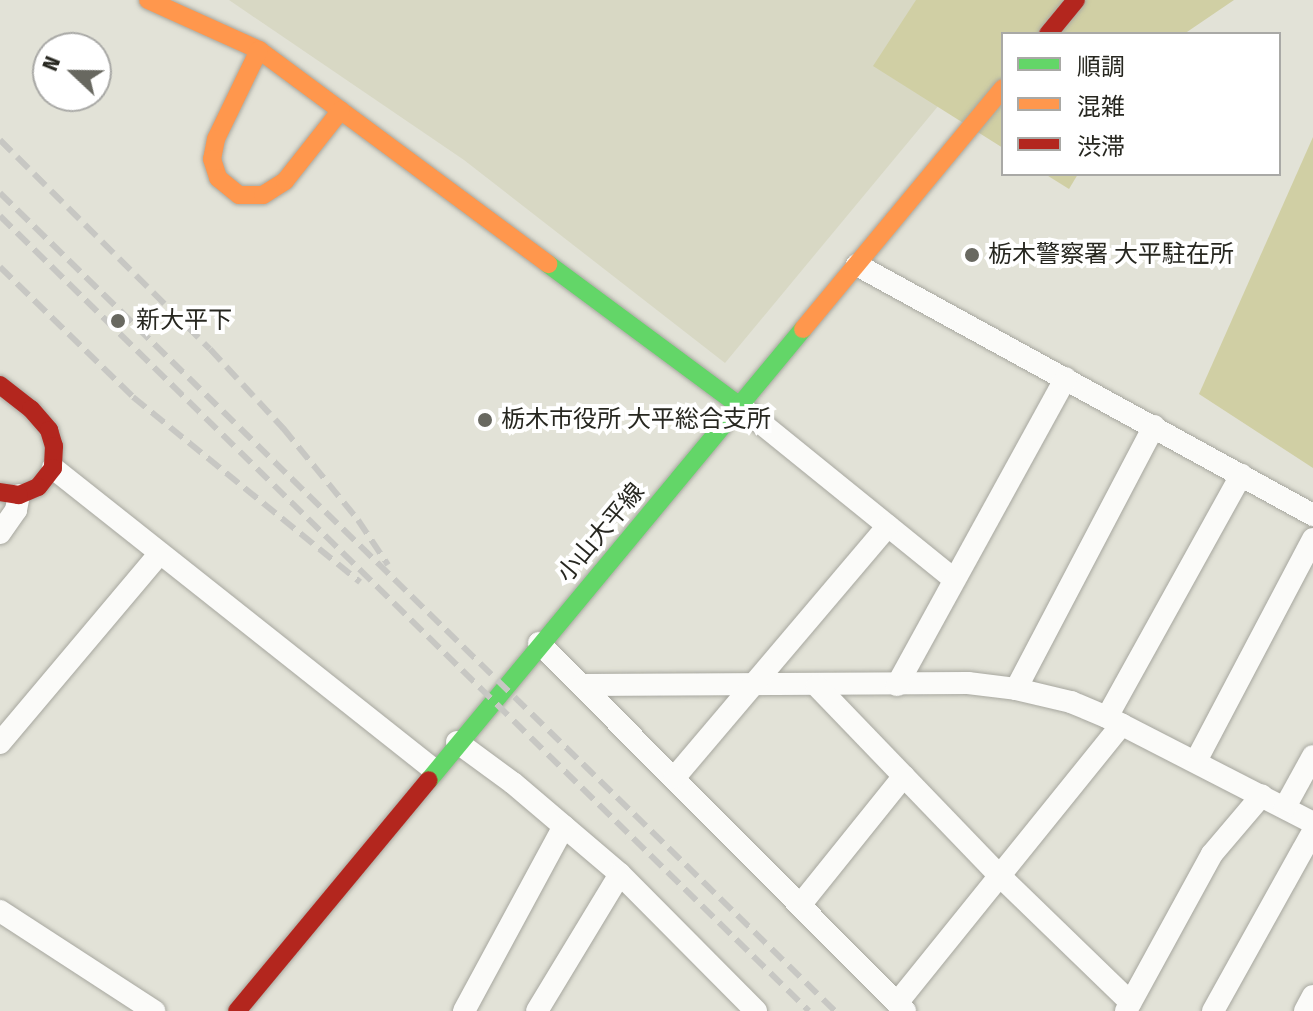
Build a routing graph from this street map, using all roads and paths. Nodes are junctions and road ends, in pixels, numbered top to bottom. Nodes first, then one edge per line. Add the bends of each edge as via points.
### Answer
1 (148, 0) edge
2 (1076, 0) edge
3 (1050, 32) edge
4 (259, 50) junction
5 (1001, 90) edge
6 (341, 110) junction
7 (857, 265) junction
8 (1066, 378) junction
9 (0, 385) edge
10 (740, 406) junction
11 (1154, 426) junction
12 (53, 468) junction
13 (1241, 475) junction
14 (10, 494) edge
15 (1313, 515) edge
16 (888, 526) junction
17 (0, 533) edge
18 (1313, 539) edge
19 (160, 553) junction
20 (954, 579) junction
21 (539, 643) junction
22 (582, 685) junction
23 (754, 685) junction
24 (897, 685) junction
25 (817, 686) junction
26 (1016, 689) junction
27 (1114, 721) junction
28 (457, 742) junction
29 (0, 743) edge
30 (1313, 756) edge
31 (1196, 761) junction
32 (434, 770) junction
33 (904, 776) junction
34 (675, 777) junction
35 (1262, 795) junction
36 (1285, 807) junction
37 (1313, 823) edge
38 (564, 826) junction
39 (1313, 831) edge
40 (620, 874) junction
41 (1001, 877) junction
42 (801, 904) junction
43 (0, 911) edge
44 (1313, 996) edge
45 (1128, 1006) edge
46 (901, 1007) edge
47 (154, 1011) edge
48 (237, 1011) edge
49 (464, 1011) edge
50 (537, 1011) edge
51 (756, 1011) edge
52 (1213, 1011) edge
53 (1305, 1011) edge

1 - 4 main road
2 - 3 main road
4 - 6 main road
4 - 6 main road via 216,139 212,159 218,178 239,195 263,195 285,181
5 - 7 main road, 小山大平線
6 - 10 main road
7 - 8 street
7 - 10 main road, 小山大平線
8 - 11 street
8 - 20 street
9 - 12 main road via 49,430
10 - 16 street
10 - 21 main road, 小山大平線
11 - 13 street
11 - 26 street
12 - 14 main road via 38,487
12 - 19 street
13 - 15 street
13 - 27 street
14 - 17 street via 16,510
16 - 20 street
16 - 23 street
18 - 31 street
19 - 29 street
19 - 32 street
20 - 24 street
21 - 22 street
21 - 28 main road, 小山大平線
22 - 23 street
22 - 34 street
23 - 25 street
23 - 34 street
24 - 25 street
24 - 26 street via 968,683
25 - 33 street
26 - 27 street via 1071,702
27 - 31 street
27 - 41 street
28 - 32 main road, 小山大平線
28 - 38 street
30 - 36 street
31 - 35 street
32 - 48 main road, 小山大平線
33 - 41 street
33 - 42 street
34 - 42 street
35 - 36 street
35 - 45 street via 1212,854
36 - 37 street
38 - 40 street
38 - 49 street
39 - 52 street
40 - 50 street
40 - 51 street
41 - 45 street
41 - 46 street
42 - 46 street
43 - 47 street
44 - 53 street

